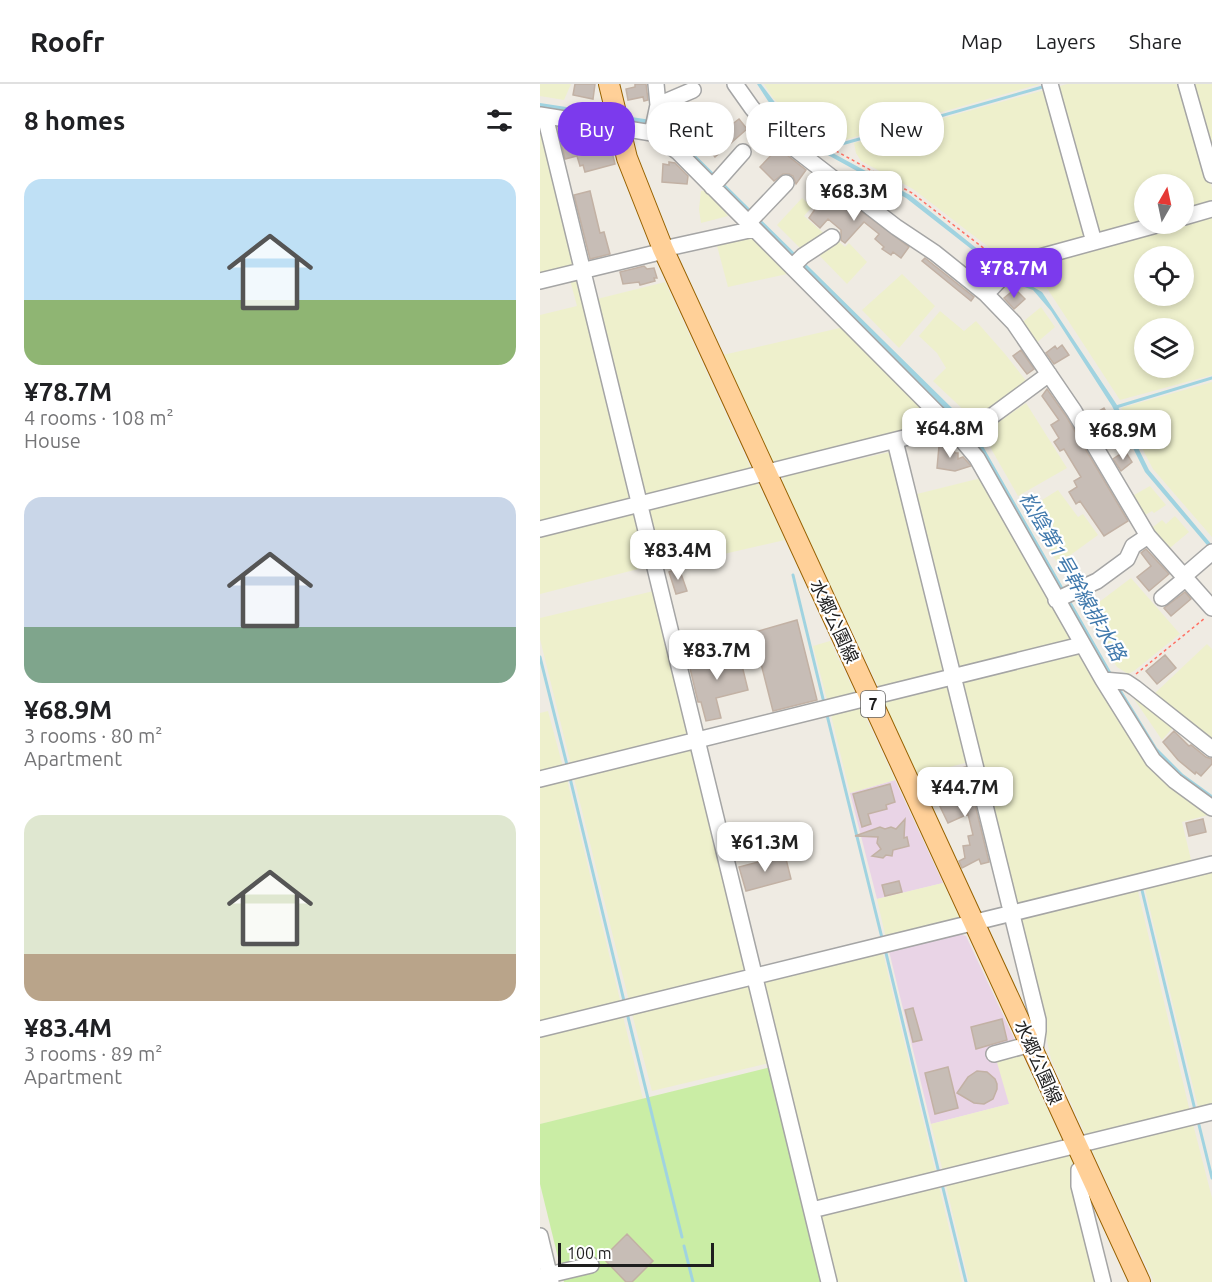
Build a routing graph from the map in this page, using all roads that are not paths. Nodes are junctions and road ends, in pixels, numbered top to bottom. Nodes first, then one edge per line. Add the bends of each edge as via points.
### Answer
1 (609, 84) edge
2 (656, 84) edge
3 (735, 84) edge
4 (1050, 84) edge
5 (1186, 84) edge
6 (693, 90) dead end
7 (613, 102) edge
8 (656, 102) edge
9 (678, 102) edge
10 (542, 116) edge
11 (558, 117) edge
12 (743, 152) dead end
13 (628, 156) edge
14 (683, 156) edge
15 (1212, 175) edge
16 (716, 182) junction
17 (786, 183) dead end
18 (1212, 209) edge
19 (1194, 214) edge
20 (752, 221) junction
21 (1134, 231) edge
22 (832, 237) dead end
23 (1094, 242) junction
24 (664, 250) junction
25 (796, 263) junction
26 (583, 270) junction
27 (540, 281) edge
28 (986, 294) junction
29 (1049, 374) junction
30 (958, 425) junction
31 (895, 441) junction
32 (767, 473) junction
33 (640, 505) junction
34 (540, 529) edge
35 (1148, 536) junction
36 (1210, 554) edge
37 (1184, 578) junction
38 (1062, 598) junction
39 (1162, 598) dead end
40 (1212, 610) edge
41 (1081, 645) junction
42 (953, 677) junction
43 (1123, 690) junction
44 (870, 697) junction
45 (698, 740) junction
46 (1212, 749) edge
47 (540, 779) edge
48 (1212, 808) edge
49 (1212, 864) edge
50 (1011, 913) junction
51 (974, 922) junction
52 (755, 976) junction
53 (540, 1029) edge
54 (1033, 1048) junction
55 (994, 1054) dead end
56 (1212, 1112) edge
57 (1076, 1145) junction
58 (1086, 1166) junction
59 (812, 1210) junction
60 (540, 1236) edge
61 (591, 1265) dead end
62 (547, 1278) edge
63 (829, 1282) edge
64 (1103, 1282) edge
65 (1140, 1282) edge

1 - 7 main road, 水郷公園線 / 7
2 - 8 street
3 - 28 street via 773,132
4 - 23 street
5 - 15 street
6 - 9 street
10 - 11 street
10 - 26 street
12 - 16 street
13 - 24 main road, 水郷公園線 / 7
14 - 16 street
16 - 20 street
17 - 20 street
18 - 19 street
20 - 24 street
20 - 25 street
21 - 23 street
22 - 25 street
23 - 28 street via 1025,261 1006,272
24 - 26 street
24 - 32 main road, 水郷公園線 / 7
25 - 30 street
26 - 27 street
26 - 33 street
28 - 29 street via 1014,323
29 - 30 street via 992,416
29 - 35 street
30 - 31 street
30 - 38 street
31 - 32 street
31 - 42 street
32 - 33 street
32 - 44 main road, 水郷公園線 / 7
33 - 34 street
33 - 45 street
35 - 37 street
35 - 38 street via 1132,546 1127,559 1097,581
36 - 37 street
37 - 39 street
37 - 40 street
38 - 41 street
41 - 42 street
41 - 43 street via 1104,680
42 - 44 street
42 - 50 street
43 - 46 street
43 - 48 street via 1153,760
44 - 45 street
44 - 51 main road, 水郷公園線 / 7
45 - 47 street
45 - 52 street
49 - 50 street
50 - 51 street
50 - 54 street via 1038,1020
51 - 52 street
51 - 54 main road, 水郷公園線 / 7
52 - 53 street
52 - 59 street
54 - 55 street
54 - 57 main road, 水郷公園線 / 7
56 - 57 street
57 - 58 main road, 水郷公園線 / 7
57 - 59 street
58 - 64 street via 1079,1170 1079,1186
58 - 65 main road, 水郷公園線 / 7
59 - 63 street
60 - 62 street
61 - 62 street

